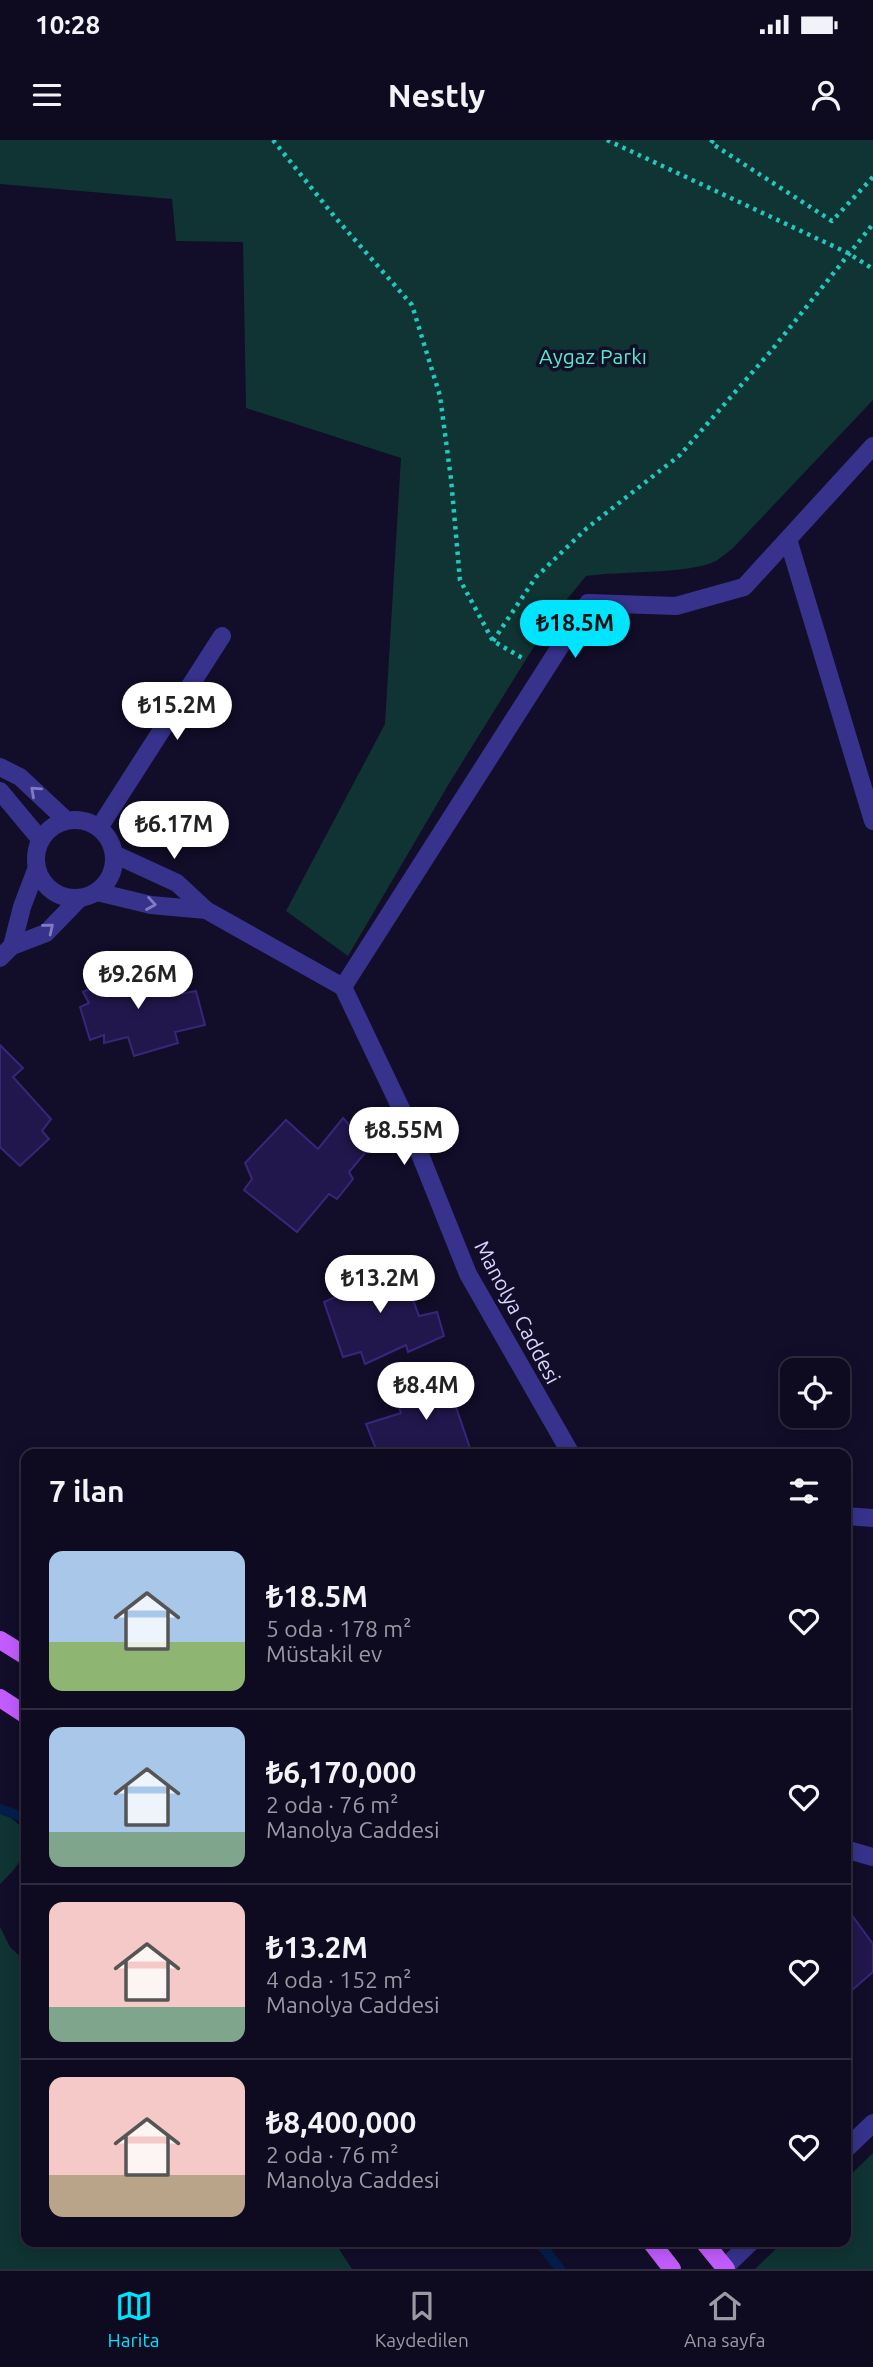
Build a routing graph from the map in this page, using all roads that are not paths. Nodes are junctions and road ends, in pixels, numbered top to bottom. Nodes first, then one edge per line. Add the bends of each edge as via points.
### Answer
1 (873, 446) edge
2 (788, 538) junction
3 (222, 636) dead end
4 (0, 767) edge
5 (0, 791) edge
6 (66, 820) junction
7 (873, 821) edge
8 (99, 828) junction
9 (40, 839) junction
10 (114, 854) junction
11 (36, 870) junction
12 (89, 895) junction
13 (206, 910) junction
14 (6, 952) edge
15 (343, 986) junction
16 (568, 1449) edge
17 (851, 1516) edge
18 (873, 1518) edge
19 (0, 1640) edge
20 (21, 1653) edge
21 (0, 1698) edge
22 (21, 1712) edge
23 (851, 1851) edge
24 (873, 1857) edge
25 (873, 2123) edge
26 (851, 2144) edge
27 (655, 2247) edge
28 (708, 2247) edge
29 (746, 2247) edge
30 (672, 2269) edge
31 (724, 2269) edge

1 - 2 street
2 - 7 street
2 - 15 street via 744,587 676,606 588,603
3 - 8 street
6 -> 4 street via 20,777
5 - 9 street
6 - 8 street via 78,819
6 - 9 street
8 - 10 street
9 - 11 street
10 - 12 street via 111,875
10 - 13 street via 177,883
11 - 12 street via 58,895
11 - 14 street
12 -> 13 street
14 -> 12 street via 46,933
13 - 15 street
15 - 16 street, Manolya Caddesi via 405,1117 468,1274
17 - 18 street
19 - 20 main road
21 - 22 main road
23 - 24 street
25 - 26 street
27 - 30 main road
28 - 31 main road
29 - 31 street

